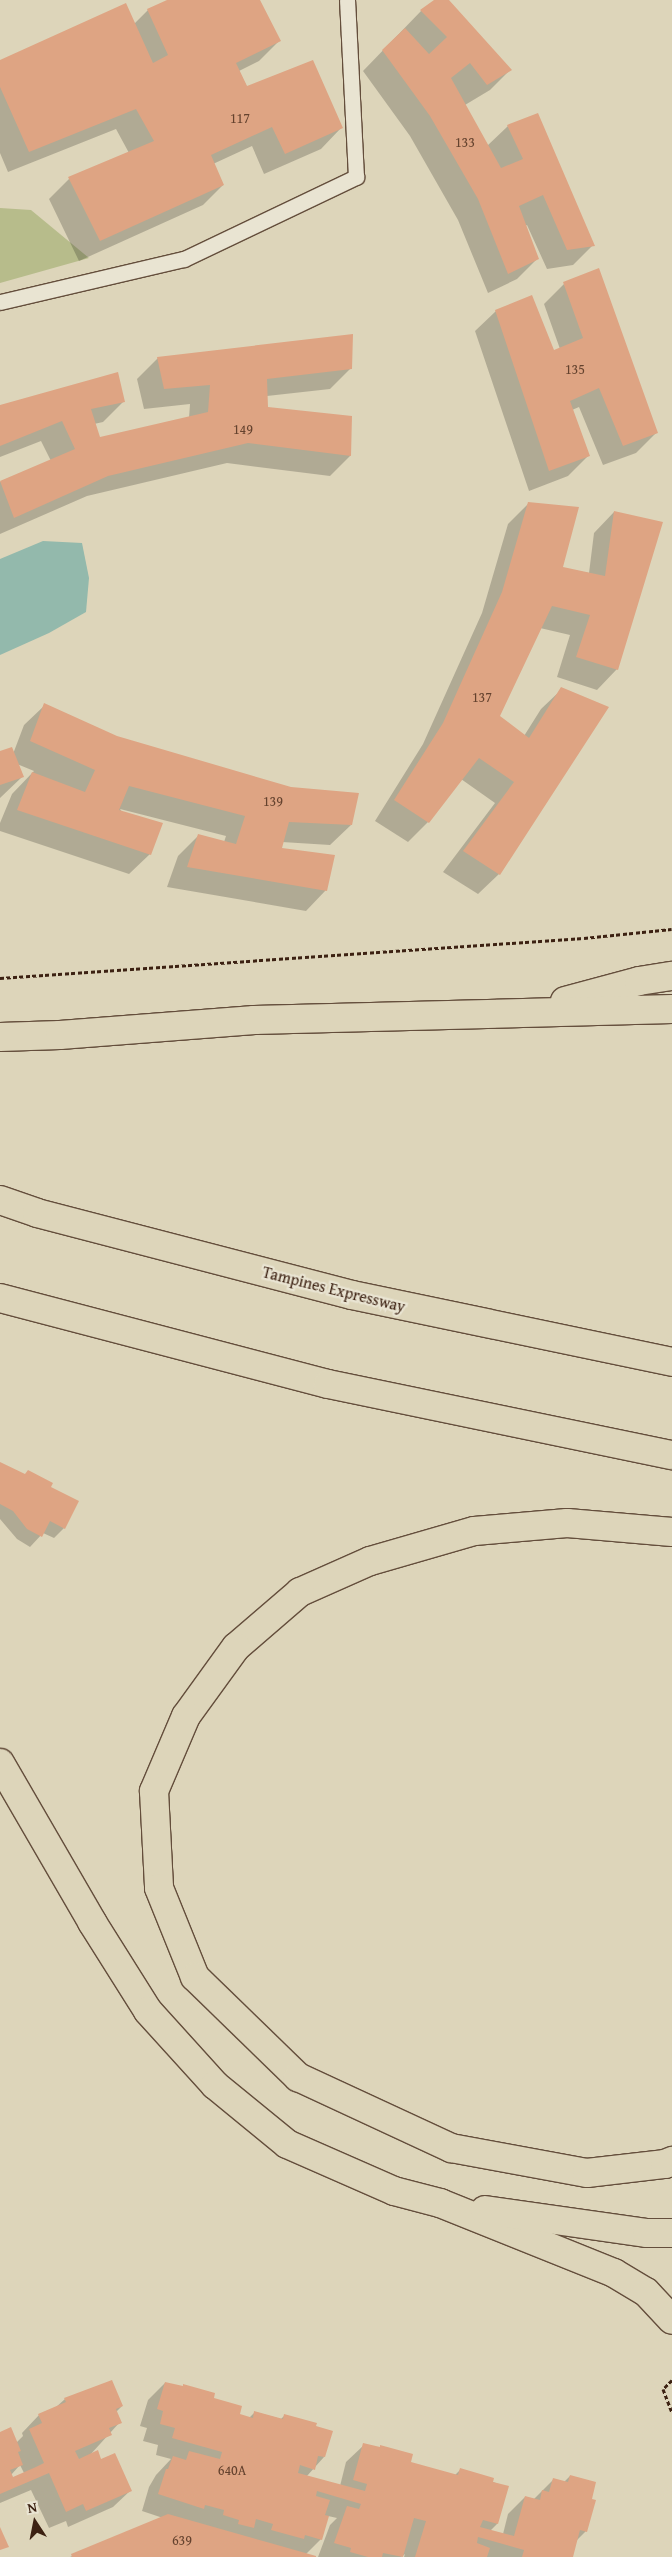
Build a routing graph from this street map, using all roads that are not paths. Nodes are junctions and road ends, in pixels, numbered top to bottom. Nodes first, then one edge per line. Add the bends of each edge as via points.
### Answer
1 (346, 0) edge
2 (0, 302) edge
3 (672, 976) edge
4 (672, 1009) edge
5 (522, 1012) junction
6 (0, 1037) edge
7 (0, 1200) edge
8 (0, 1298) edge
9 (672, 1362) edge
10 (672, 1454) edge
11 (672, 1532) edge
12 (0, 1763) edge
13 (672, 2161) edge
14 (440, 2204) junction
15 (672, 2233) edge
16 (672, 2320) edge

1 - 2 lane via 356,176 184,259
3 - 5 highway via 639,981
4 - 5 highway
5 - 6 highway via 254,1020
7 - 9 highway, Tampines Expressway via 36,1213 352,1295
8 - 10 highway via 328,1384
11 - 13 highway via 567,1523 474,1531 370,1561 300,1592 236,1647 186,1716 154,1791 159,1888 195,1977 298,2077 451,2148 587,2173
12 - 14 highway via 148,2011 216,2086 287,2144 394,2191
14 - 15 highway via 647,2233
14 - 16 highway via 614,2273 646,2292

